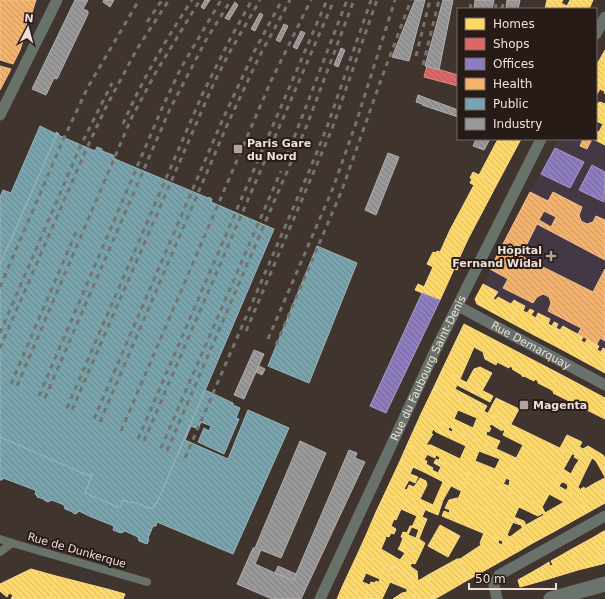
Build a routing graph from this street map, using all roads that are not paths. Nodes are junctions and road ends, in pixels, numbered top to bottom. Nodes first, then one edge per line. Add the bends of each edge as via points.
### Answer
1 (57, 0) edge
2 (605, 17) edge
3 (597, 32) edge
4 (0, 115) edge
5 (541, 140) edge
6 (458, 306) junction
7 (605, 386) edge
8 (605, 516) edge
9 (0, 539) edge
10 (12, 543) junction
11 (0, 552) edge
12 (147, 582) dead end
13 (605, 584) edge
14 (320, 599) edge
15 (496, 599) edge
16 (551, 599) edge

1 - 4 street
2 - 3 street
5 - 6 street, Rue du Faubourg Saint-Denis
6 - 7 street, Rue Demarquay
6 - 14 street, Rue du Faubourg Saint-Denis via 392,441
8 - 15 street via 499,575 494,585
9 - 10 street, Rue de Dunkerque
10 - 11 street
10 - 12 street, Rue de Dunkerque
13 - 16 main road

